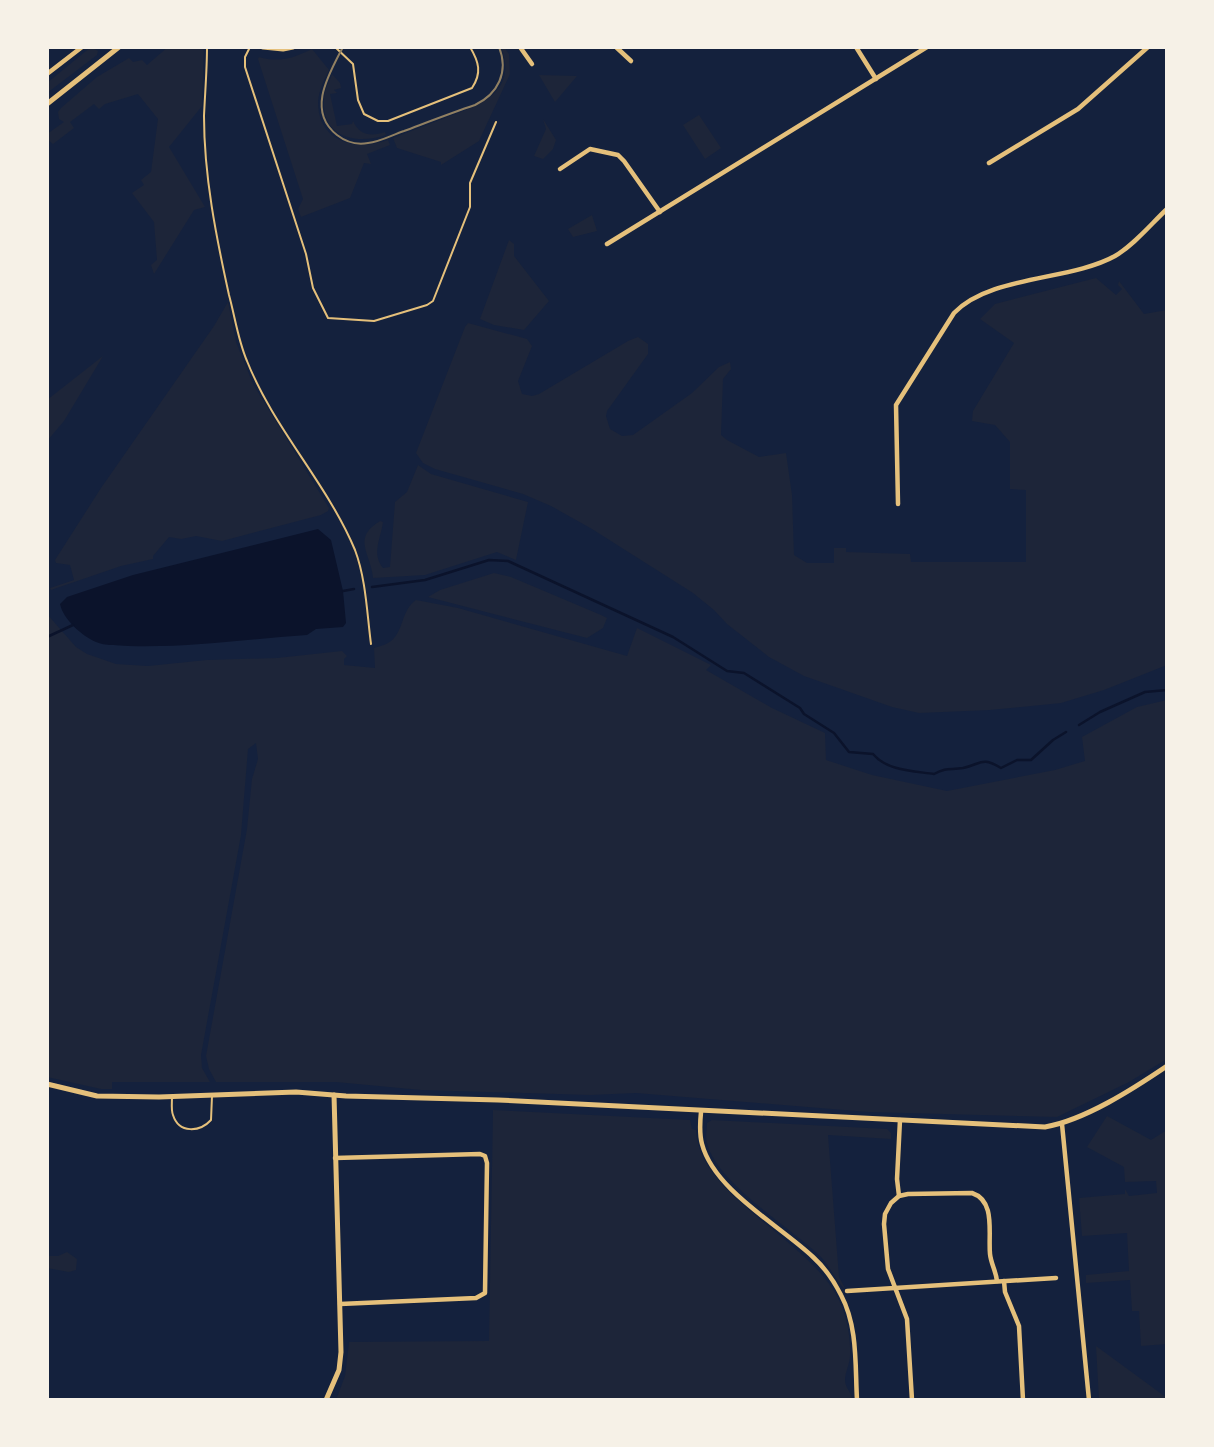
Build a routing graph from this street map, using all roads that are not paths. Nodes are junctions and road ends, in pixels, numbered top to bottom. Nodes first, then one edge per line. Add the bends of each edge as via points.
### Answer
1 (82, 47) edge
2 (119, 47) edge
3 (207, 47) edge
4 (250, 47) edge
5 (263, 47) edge
6 (293, 47) edge
7 (335, 47) edge
8 (470, 47) edge
9 (520, 47) edge
10 (616, 47) edge
11 (856, 47) edge
12 (927, 47) edge
13 (1148, 47) edge
14 (631, 61) dead end
15 (532, 64) dead end
16 (47, 74) edge
17 (876, 79) junction
18 (47, 104) edge
19 (496, 122) dead end
20 (989, 163) dead end
21 (560, 169) dead end
22 (1167, 209) edge
23 (660, 212) junction
24 (607, 244) dead end
25 (898, 504) dead end
26 (371, 644) dead end
27 (1167, 1066) edge
28 (47, 1084) edge
29 (212, 1095) junction
30 (334, 1095) junction
31 (172, 1096) junction
32 (701, 1112) junction
33 (900, 1120) junction
34 (1062, 1124) junction
35 (335, 1158) junction
36 (899, 1196) junction
37 (1056, 1279) dead end
38 (997, 1281) junction
39 (1004, 1281) junction
40 (895, 1287) junction
41 (847, 1291) dead end
42 (340, 1304) junction
43 (326, 1400) edge
44 (857, 1400) edge
45 (912, 1400) edge
46 (1023, 1400) edge
47 (1089, 1400) edge

1 - 16 street
2 - 18 street
3 - 26 lane via 207,172 240,340 256,381 355,551
4 - 19 lane via 245,67 313,288 328,318 374,321 433,301 470,207 470,183
5 - 6 street
7 - 8 lane via 353,64 364,114 378,121 472,88 479,67
9 - 15 street
10 - 14 street
11 - 17 street
12 - 17 street
13 - 20 street via 1078,109
17 - 23 street
21 - 23 street via 590,149 618,155
22 - 25 street via 1115,257 985,293 954,313 896,405
23 - 24 street
27 - 34 street
28 - 31 street via 97,1096
29 - 30 street
29 - 31 street
29 - 31 lane via 211,1120 198,1129 178,1123
30 - 32 street
30 - 35 street
32 - 33 street
32 - 44 street via 701,1140 717,1172 812,1256 840,1293 853,1332
33 - 34 street
33 - 36 street
34 - 47 street
35 - 42 street
35 - 42 street via 480,1154 487,1163 485,1293 476,1298
36 - 38 street via 972,1193 983,1199
36 - 40 street via 884,1219 888,1269
37 - 39 street
38 - 39 street
38 - 40 street
39 - 46 street via 1019,1326
40 - 41 street
40 - 45 street via 907,1319
42 - 43 street via 339,1370

